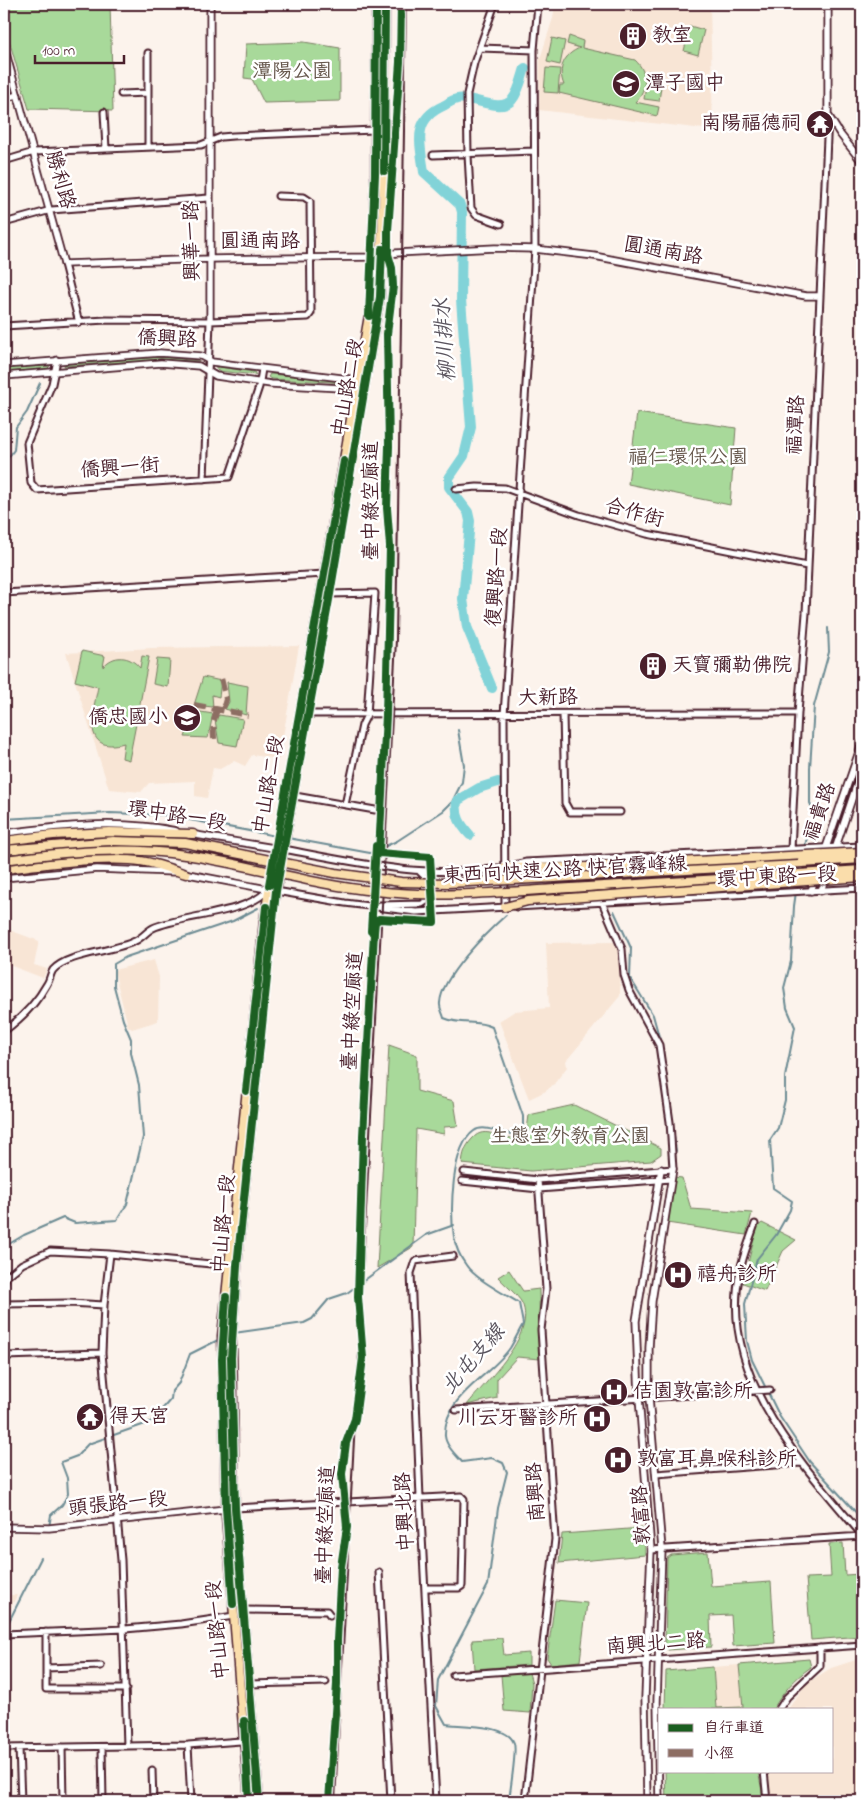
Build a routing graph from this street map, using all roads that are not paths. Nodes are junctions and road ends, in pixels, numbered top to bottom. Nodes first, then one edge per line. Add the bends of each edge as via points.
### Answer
1 (210, 4) edge
2 (376, 4) edge
3 (386, 4) edge
4 (495, 4) edge
5 (538, 4) edge
6 (828, 4) edge
7 (4, 46) edge
8 (480, 48) junction
9 (534, 50) junction
10 (148, 53) dead end
11 (148, 93) junction
12 (121, 94) dead end
13 (18, 95) junction
14 (4, 98) edge
15 (104, 112) dead end
16 (828, 115) junction
17 (374, 130) junction
18 (210, 142) junction
19 (148, 146) junction
20 (106, 148) junction
21 (534, 151) junction
22 (34, 152) junction
23 (468, 154) junction
24 (433, 155) dead end
25 (4, 161) edge
26 (862, 162) edge
27 (278, 196) dead end
28 (209, 198) junction
29 (50, 210) junction
30 (4, 223) edge
31 (501, 224) dead end
32 (535, 249) junction
33 (382, 255) junction
34 (373, 257) junction
35 (311, 258) junction
36 (210, 259) junction
37 (64, 264) junction
38 (819, 296) junction
39 (210, 321) junction
40 (79, 323) junction
41 (4, 326) edge
42 (57, 360) junction
43 (209, 360) junction
44 (4, 365) edge
45 (262, 368) junction
46 (208, 371) junction
47 (56, 372) junction
48 (4, 376) edge
49 (260, 382) junction
50 (357, 384) junction
51 (204, 479) junction
52 (456, 489) dead end
53 (518, 492) junction
54 (807, 566) junction
55 (325, 574) junction
56 (4, 594) edge
57 (330, 594) junction
58 (299, 713) junction
59 (798, 713) junction
60 (563, 714) junction
61 (309, 715) junction
62 (368, 715) junction
63 (504, 715) junction
64 (862, 743) edge
65 (862, 769) edge
66 (295, 796) junction
67 (345, 805) junction
68 (375, 810) dead end
69 (620, 812) dead end
70 (4, 833) edge
71 (193, 834) junction
72 (4, 842) edge
73 (862, 846) edge
74 (825, 847) junction
75 (835, 847) junction
76 (275, 849) junction
77 (284, 849) junction
78 (791, 849) junction
79 (4, 850) edge
80 (862, 852) edge
81 (862, 859) edge
82 (4, 860) edge
83 (504, 868) junction
84 (4, 869) edge
85 (862, 870) edge
86 (418, 871) junction
87 (186, 874) junction
88 (862, 877) edge
89 (4, 878) edge
90 (862, 888) edge
91 (272, 890) junction
92 (821, 890) junction
93 (811, 891) junction
94 (602, 902) junction
95 (372, 906) junction
96 (506, 907) junction
97 (4, 1032) edge
98 (662, 1169) junction
99 (673, 1169) junction
100 (464, 1172) dead end
101 (671, 1179) junction
102 (538, 1180) junction
103 (660, 1180) junction
104 (462, 1181) dead end
105 (539, 1189) junction
106 (756, 1224) dead end
107 (110, 1254) junction
108 (453, 1256) dead end
109 (233, 1266) junction
110 (4, 1284) edge
111 (4, 1304) edge
112 (104, 1305) junction
113 (102, 1353) junction
114 (4, 1356) edge
115 (770, 1390) dead end
116 (758, 1391) junction
117 (639, 1398) junction
118 (649, 1398) junction
119 (546, 1406) junction
120 (456, 1410) dead end
121 (801, 1463) junction
122 (656, 1474) junction
123 (420, 1498) junction
124 (230, 1508) junction
125 (118, 1522) junction
126 (4, 1527) edge
127 (862, 1535) edge
128 (662, 1549) junction
129 (650, 1550) junction
130 (379, 1572) dead end
131 (424, 1588) junction
132 (242, 1610) junction
133 (330, 1615) dead end
134 (234, 1616) junction
135 (124, 1629) junction
136 (46, 1632) junction
137 (4, 1634) edge
138 (862, 1645) edge
139 (820, 1648) junction
140 (647, 1660) junction
141 (658, 1661) junction
142 (101, 1666) dead end
143 (46, 1668) junction
144 (539, 1670) junction
145 (453, 1675) dead end
146 (326, 1682) dead end
147 (249, 1684) junction
148 (126, 1689) junction
149 (658, 1708) edge
150 (780, 1708) edge
151 (245, 1740) junction
152 (254, 1740) junction
153 (188, 1745) junction
154 (128, 1746) junction
155 (102, 1747) junction
156 (4, 1748) edge
157 (19, 1748) junction
158 (62, 1748) junction
159 (152, 1770) dead end
160 (659, 1772) edge
161 (764, 1772) edge
162 (21, 1801) edge
163 (63, 1801) edge
164 (103, 1801) edge
165 (153, 1801) edge
166 (191, 1801) edge
167 (249, 1801) edge
168 (259, 1801) edge
169 (391, 1801) edge
170 (436, 1801) edge
171 (525, 1801) edge
172 (647, 1801) edge
173 (659, 1801) edge
174 (767, 1801) edge

1 - 18 street, 興華一路
2 - 17 main road, 中山路二段
3 - 33 main road, 中山路二段
4 - 8 street
5 - 9 street, 復興路一段
6 - 16 street, 福潭路
7 - 13 street, 勝利路
8 - 9 street
8 - 23 street via 467,94
9 - 21 street, 復興路一段
10 - 11 street
11 - 12 street
11 - 19 street
13 - 14 street
13 - 22 street, 勝利路
15 - 20 street
16 - 26 street
16 - 38 street, 福潭路
17 - 18 street via 241,135
17 - 34 main road, 中山路二段
18 - 19 street
18 - 28 street, 興華一路
19 - 20 street
20 - 22 street
21 - 23 street
21 - 32 street, 復興路一段
22 - 25 street
22 - 29 street, 勝利路
23 - 24 street
23 - 31 street via 471,208 476,215
27 - 35 street via 304,197 310,201
28 - 29 street
28 - 36 street, 興華一路
29 - 30 street
29 - 37 street, 勝利路
32 - 33 street, 圓通南路 via 471,249
32 - 38 street, 圓通南路 via 594,256
32 - 53 street, 復興路一段
33 - 34 street, 圓通南路
33 - 57 main road, 中山路二段 via 380,297
34 - 35 street, 圓通南路
34 - 50 main road, 中山路二段 via 371,304
35 - 36 street, 圓通南路
35 - 39 street via 308,317
36 - 37 street, 圓通南路
36 - 39 street, 興華一路
37 - 40 street, 勝利路
38 - 54 street, 福潭路
39 - 40 street via 106,320
39 - 43 street, 興華一路
40 - 41 street
42 - 43 street, 僑興路 via 160,353 201,356
42 - 44 street, 僑興路
42 - 47 street, 僑興一街
43 - 45 street, 僑興路
43 - 46 street, 興華一路
45 - 49 street, 僑興一街
45 - 50 street, 僑興路
46 - 47 street, 僑興路 via 199,366 161,364
46 - 49 street, 僑興路 via 216,376
46 - 51 street, 興華一路
47 - 48 street, 僑興路
47 - 51 street, 僑興一街 via 27,444 30,483 34,488
49 - 50 street, 僑興路
49 - 51 street, 僑興一街 via 231,474 229,477
50 - 55 main road, 中山路二段
52 - 53 street, 合作街 via 506,488
53 - 54 street, 合作街 via 633,531
53 - 63 street, 復興路一段
54 - 59 street, 福潭路
55 - 56 street
55 - 58 main road, 中山路二段
57 - 61 main road, 中山路二段
57 - 62 street via 375,593
58 - 61 street, 大新路
58 - 76 main road, 中山路二段
59 - 60 street, 大新路
59 - 78 street, 福潭路
60 - 63 street, 大新路
60 - 69 street via 565,803 570,812
61 - 62 street, 大新路
61 - 66 main road, 中山路二段
62 - 63 street, 大新路
62 - 67 street via 362,725
63 - 83 street, 復興路一段
64 - 74 street, 福貴路
65 - 75 street, 福貴路
66 - 67 street
66 - 77 main road, 中山路二段
67 - 68 street
70 - 71 street, 環中路一段 via 104,824
71 - 72 main road via 109,832
71 - 76 street, 環中路一段
73 - 75 street, 環中東路一段
74 - 75 street, 環中東路一段
74 - 78 street, 環中東路一段
74 - 93 street, 福貴路
75 - 92 street, 福貴路
76 - 77 street, 環中路一段
76 - 91 main road, 中山路二段
77 - 86 street, 環中東路一段
77 - 91 main road, 中山路二段
78 - 83 street, 環中東路一段 via 526,862
79 - 81 main road, 東西向快速公路 快官霧峰線, bridge via 82,842 167,842 206,846 349,876 425,883
80 - 83 main road, bridge via 587,867
82 - 85 main road, 東西向快速公路 快官霧峰線, bridge via 83,852 167,853 334,886 425,894 472,894
83 - 86 street, 環中東路一段
83 - 96 street, 復興路一段
84 - 87 main road via 64,862 131,860 158,864
86 - 95 street via 424,876 424,903
87 - 89 street via 96,869
87 - 91 street
88 - 96 main road, bridge via 528,901
90 - 92 street, 環中東路一段
91 - 95 street, 環中東路一段
91 - 97 street via 231,908 153,928 136,941 64,962 52,971 31,1009
91 - 109 main road, 中山路一段
92 - 93 street, 環中東路一段
93 - 94 street, 環中東路一段
94 - 96 street, 環中東路一段
94 - 99 street via 622,949 629,990 657,1040 670,1122
95 - 96 street, 環中東路一段 via 416,912
98 - 99 street
98 - 102 street
98 - 103 street, 敦富路
99 - 101 street, 敦富路
100 - 102 street
101 - 103 street
101 - 118 street, 敦富路 via 652,1301 648,1348
102 - 105 street, 南興路
103 - 105 street
103 - 117 street, 敦富路 via 636,1321
104 - 105 street
105 - 119 street, 南興路 via 546,1289 541,1330
106 - 116 street via 740,1270 737,1316 740,1345
107 - 109 street
107 - 110 street via 50,1251 22,1264 6,1277
107 - 112 street
108 - 123 street, 中興北路 via 415,1261 411,1273
109 - 124 main road, 中山路一段 via 222,1359
111 - 112 street
112 - 113 street
113 - 114 street
113 - 125 street
115 - 116 street
116 - 118 street
116 - 121 street via 784,1440
117 - 118 street
117 - 119 street
117 - 129 street, 敦富路
118 - 122 street, 敦富路
119 - 120 street
119 - 144 street, 南興路 via 555,1539
121 - 122 street
121 - 127 street
122 - 128 street, 敦富路
123 - 124 street
123 - 131 street, 中興北路
123 - 131 street via 463,1497 462,1586
124 - 125 street, 頭張路一段
124 - 132 main road, 中山路一段
124 - 134 main road, 中山路一段
125 - 126 street, 頭張路一段 via 49,1528
125 - 135 street
127 - 128 street
128 - 129 street
128 - 141 street, 敦富路
129 - 140 street, 敦富路
130 - 169 street
131 - 170 street, 中興北路
132 - 133 street via 327,1611
132 - 147 main road, 中山路一段
134 - 135 street
134 - 151 main road, 中山路一段
135 - 136 street
135 - 148 street
136 - 137 street
136 - 143 street
138 - 139 street, 南興北二路
139 - 141 street, 南興北二路
139 - 150 street via 820,1666
140 - 141 street, 南興北二路
140 - 144 street, 南興北二路
140 - 172 street, 敦富路
141 - 149 street, 敦富路
142 - 143 street
143 - 148 street via 46,1689
144 - 145 street, 南興北二路
144 - 171 street, 南興路
146 - 147 street
147 - 152 main road, 中山路一段
148 - 154 street
151 - 152 street
151 - 153 street
151 - 167 main road, 中山路一段
152 - 168 main road, 中山路一段
153 - 154 street
153 - 166 street
154 - 155 street
155 - 158 street
155 - 164 street
156 - 157 street
157 - 158 street
157 - 162 street
158 - 163 street
159 - 165 street
160 - 173 street, 敦富路
161 - 174 street

